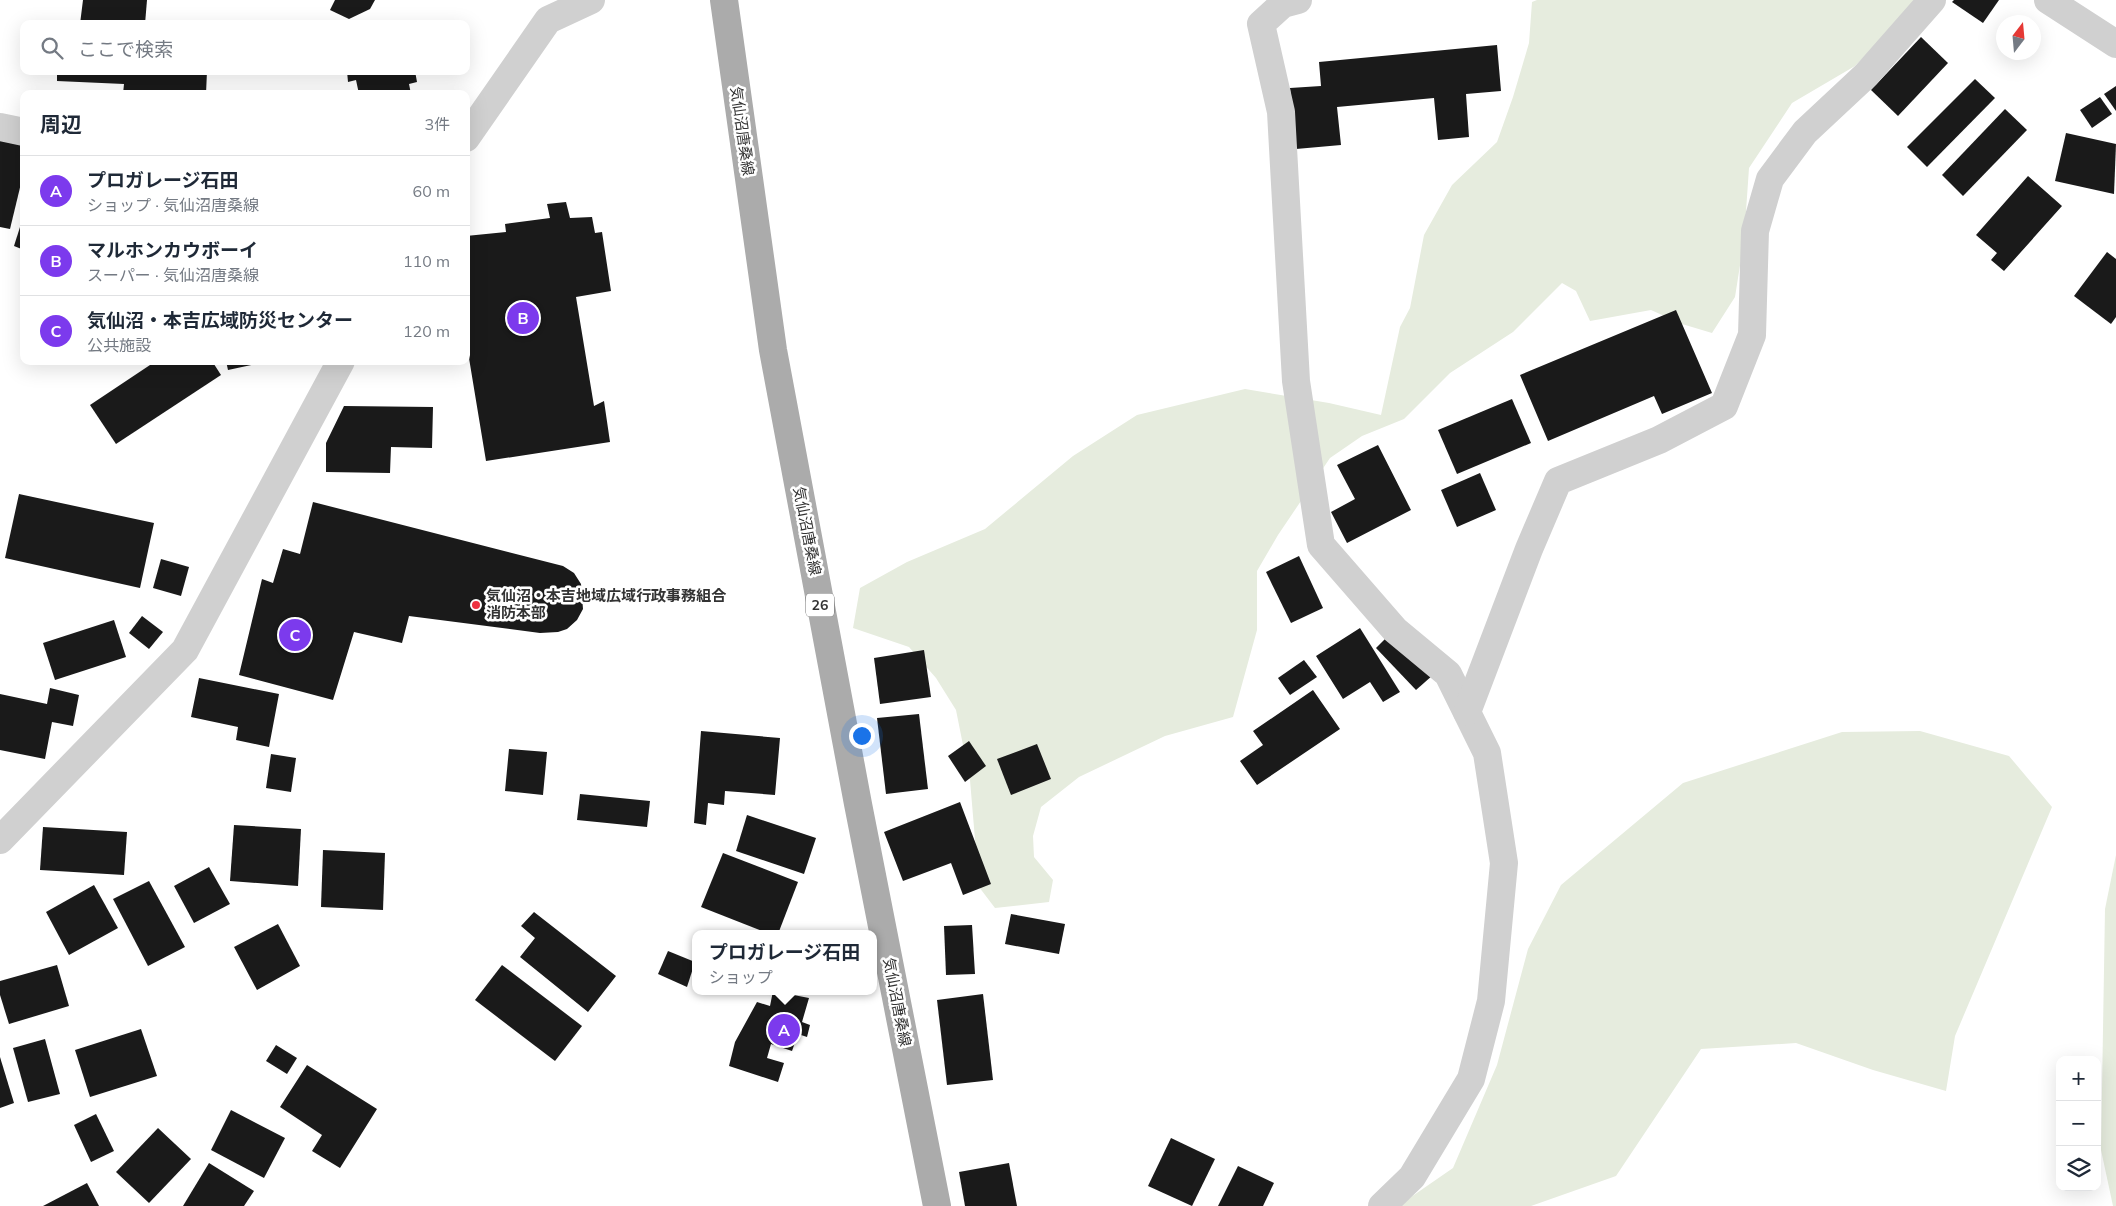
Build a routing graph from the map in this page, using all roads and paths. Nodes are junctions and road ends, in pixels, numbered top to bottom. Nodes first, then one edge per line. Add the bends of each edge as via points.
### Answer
1 (591, 0) edge
2 (724, 0) edge
3 (1298, 0) edge
4 (1932, 0) edge
5 (2048, 0) edge
6 (2116, 44) edge
7 (0, 127) edge
8 (20, 131) edge
9 (470, 132) edge
10 (339, 365) edge
11 (1467, 712) junction
12 (0, 840) edge
13 (937, 1206) edge
14 (1382, 1206) edge

1 - 9 street via 548,20
2 - 13 main road, 気仙沼唐桑線 / 26 via 773,350
3 - 11 street via 1284,4 1261,24 1281,112 1296,382 1321,545 1395,630 1448,674
4 - 11 street via 1866,75 1805,132 1770,179 1755,231 1752,335 1724,406 1659,440 1558,481
5 - 6 street
7 - 8 street
10 - 12 street via 185,650
11 - 14 street via 1488,753 1504,863 1491,1001 1471,1079 1412,1177

